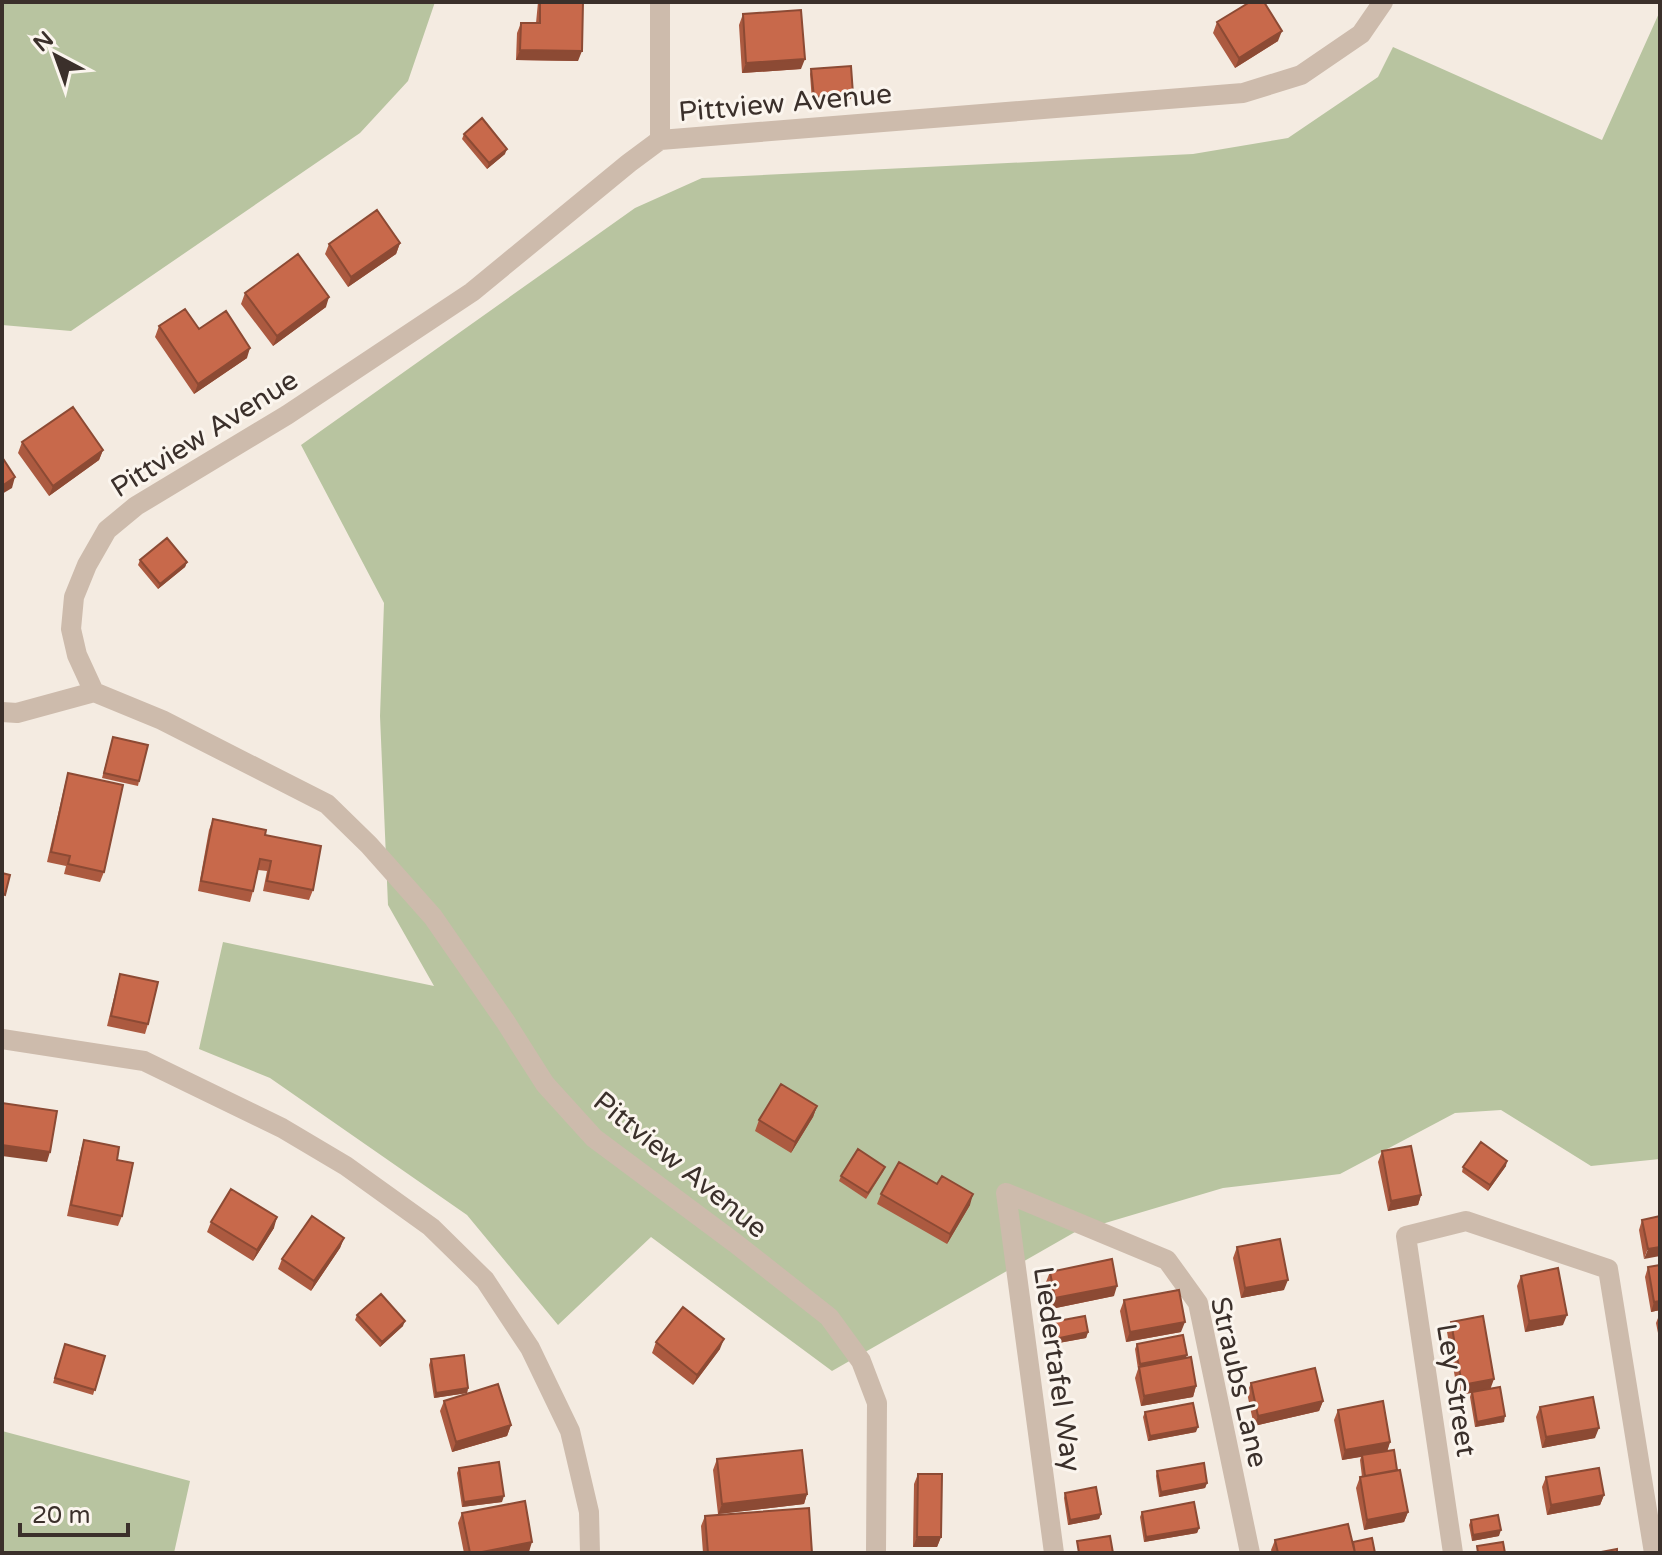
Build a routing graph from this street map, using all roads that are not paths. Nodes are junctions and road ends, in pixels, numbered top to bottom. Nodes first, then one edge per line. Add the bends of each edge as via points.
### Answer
1 (660, 2) edge
2 (1383, 2) edge
3 (660, 140) junction
4 (94, 692) junction
5 (2, 712) edge
6 (2, 1039) edge
7 (1006, 1193) joint
8 (590, 1553) edge
9 (876, 1553) edge
10 (1054, 1553) edge
11 (1250, 1553) edge
12 (1453, 1553) edge
13 (1654, 1553) edge

1 - 3 street
2 - 3 street, Pittview Avenue via 1361,34 1301,75 1243,93
3 - 4 street, Pittview Avenue via 472,292 287,415 136,506 107,530 74,597 71,629
4 - 5 street via 17,713
4 - 9 street, Pittview Avenue via 162,720 327,804 433,917 545,1084 594,1138 829,1317 861,1361 877,1403
6 - 8 street via 144,1061 282,1128 431,1227 485,1280 530,1348 570,1431 589,1512
7 - 10 street, Liedertafel Way
7 - 11 street, Straubs Lane via 1167,1260 1198,1303
12 - 13 street, Ley Street via 1406,1236 1466,1221 1608,1269

